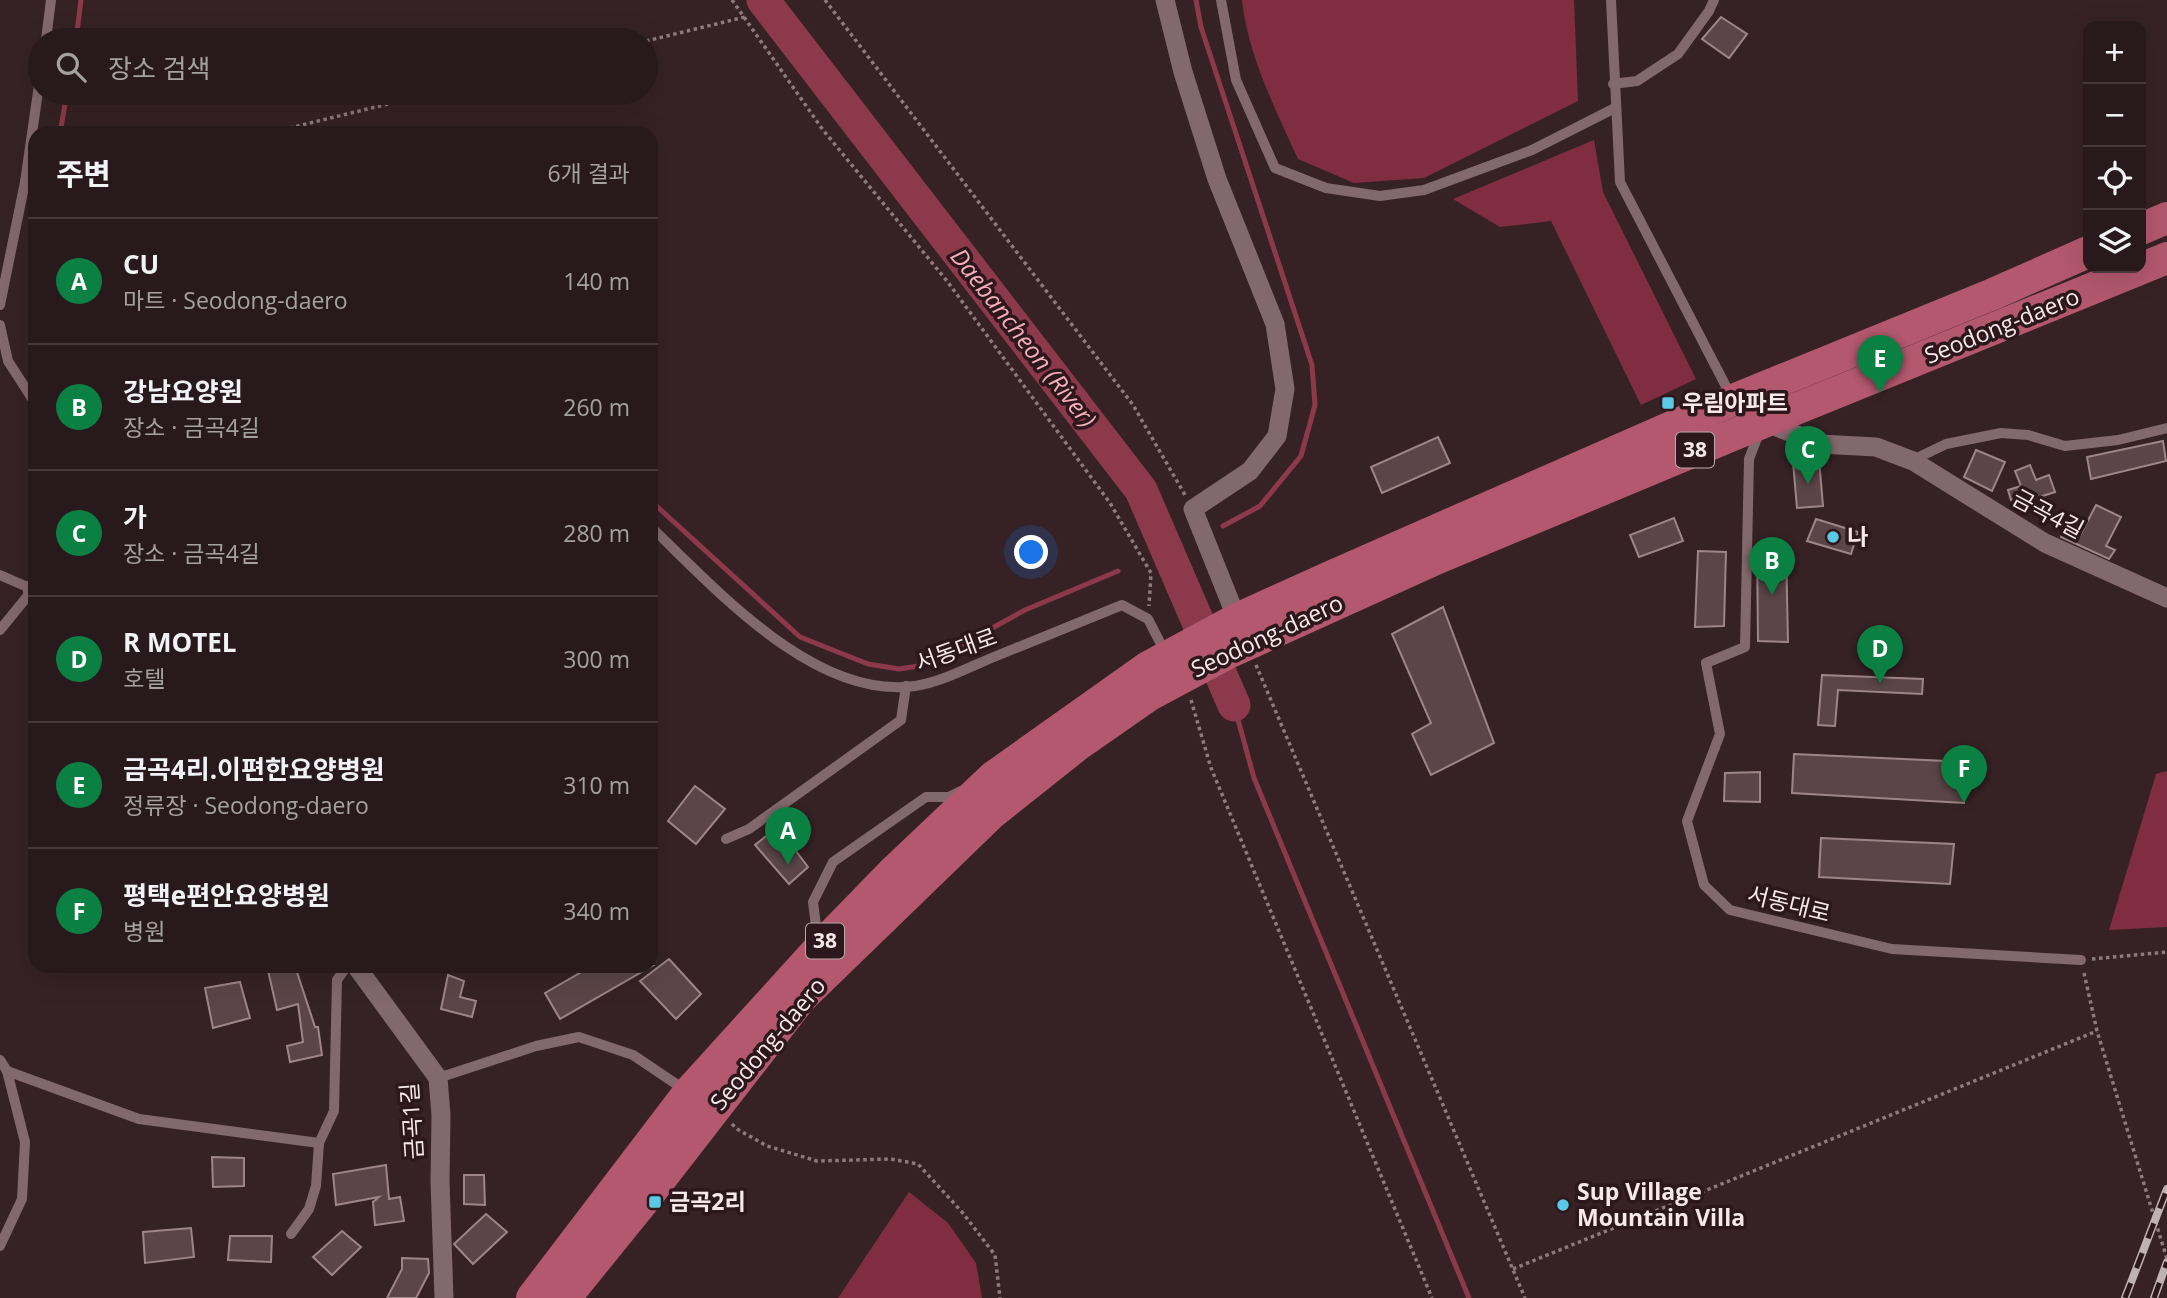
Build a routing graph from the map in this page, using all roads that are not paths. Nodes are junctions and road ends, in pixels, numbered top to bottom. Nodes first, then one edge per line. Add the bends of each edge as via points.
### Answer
1 (51, 0) edge
2 (1165, 0) edge
3 (1221, 0) edge
4 (1611, 0) edge
5 (1714, 0) edge
6 (48, 28) edge
7 (1613, 84) junction
8 (37, 105) edge
9 (1615, 108) junction
10 (35, 126) edge
11 (28, 191) edge
12 (2167, 218) edge
13 (2146, 227) edge
14 (2083, 255) edge
15 (2167, 258) edge
16 (0, 305) edge
17 (0, 325) edge
18 (28, 391) edge
19 (1748, 411) junction
20 (2167, 428) edge
21 (1913, 461) junction
22 (658, 534) edge
23 (0, 575) edge
24 (28, 587) edge
25 (28, 597) edge
26 (2167, 598) edge
27 (0, 630) edge
28 (1234, 636) junction
29 (1182, 663) junction
30 (906, 686) junction
31 (993, 777) junction
32 (726, 839) dead end
33 (819, 948) junction
34 (2081, 960) road end
35 (342, 973) edge
36 (361, 973) edge
37 (0, 1060) edge
38 (7, 1071) junction
39 (438, 1078) junction
40 (703, 1098) junction
41 (319, 1143) junction
42 (291, 1234) dead end
43 (0, 1246) edge
44 (444, 1298) edge
45 (532, 1298) edge
46 (565, 1298) edge

1 - 6 lane
2 - 28 street via 1217,179 1275,324 1285,389 1277,436 1250,471 1193,509
3 - 9 lane via 1236,80 1275,168 1326,188 1380,196 1424,190 1532,150
4 - 7 lane
5 - 7 lane via 1678,54 1637,80
7 - 9 lane
8 - 10 lane
9 - 19 lane via 1620,182
11 - 16 lane
12 - 13 main road
14 - 19 main road, Seodong-daero / 38
15 - 19 main road, Seodong-daero / 38
17 - 18 lane via 8,361
19 - 21 street, 금곡4길 via 1820,444 1876,447
19 - 28 main road, Seodong-daero / 38 via 1438,558
19 - 34 lane, 서동대로 via 1745,647 1706,663 1720,734 1687,821 1704,885 1730,910 1892,949
20 - 21 lane via 2065,446 2001,433 1946,444
21 - 26 street, 금곡4길 via 2045,543
22 - 30 lane, 서동대로 via 729,602 800,657 838,676 878,687
23 - 24 lane
25 - 27 lane
28 - 29 main road, Seodong-daero / 38
29 - 30 lane, 서동대로 via 1148,619 1122,605 969,667
29 - 31 main road, Seodong-daero / 38 via 1137,674
29 - 40 main road, Seodong-daero / 38 via 1148,696 991,814
30 - 32 lane via 901,720 749,829
31 - 33 main road, Seodong-daero / 38
31 - 33 lane via 949,797 926,797 833,862 813,902
33 - 40 main road, Seodong-daero / 38
35 - 41 lane via 337,980 334,1111
36 - 39 street, 금곡1길
37 - 38 lane
38 - 41 lane via 139,1119
38 - 43 lane via 25,1142 22,1199
39 - 40 lane via 579,1037 633,1055
39 - 44 street, 금곡1길
40 - 45 main road, Seodong-daero / 38
40 - 46 main road, Seodong-daero / 38 via 642,1203
41 - 42 lane via 309,1209

